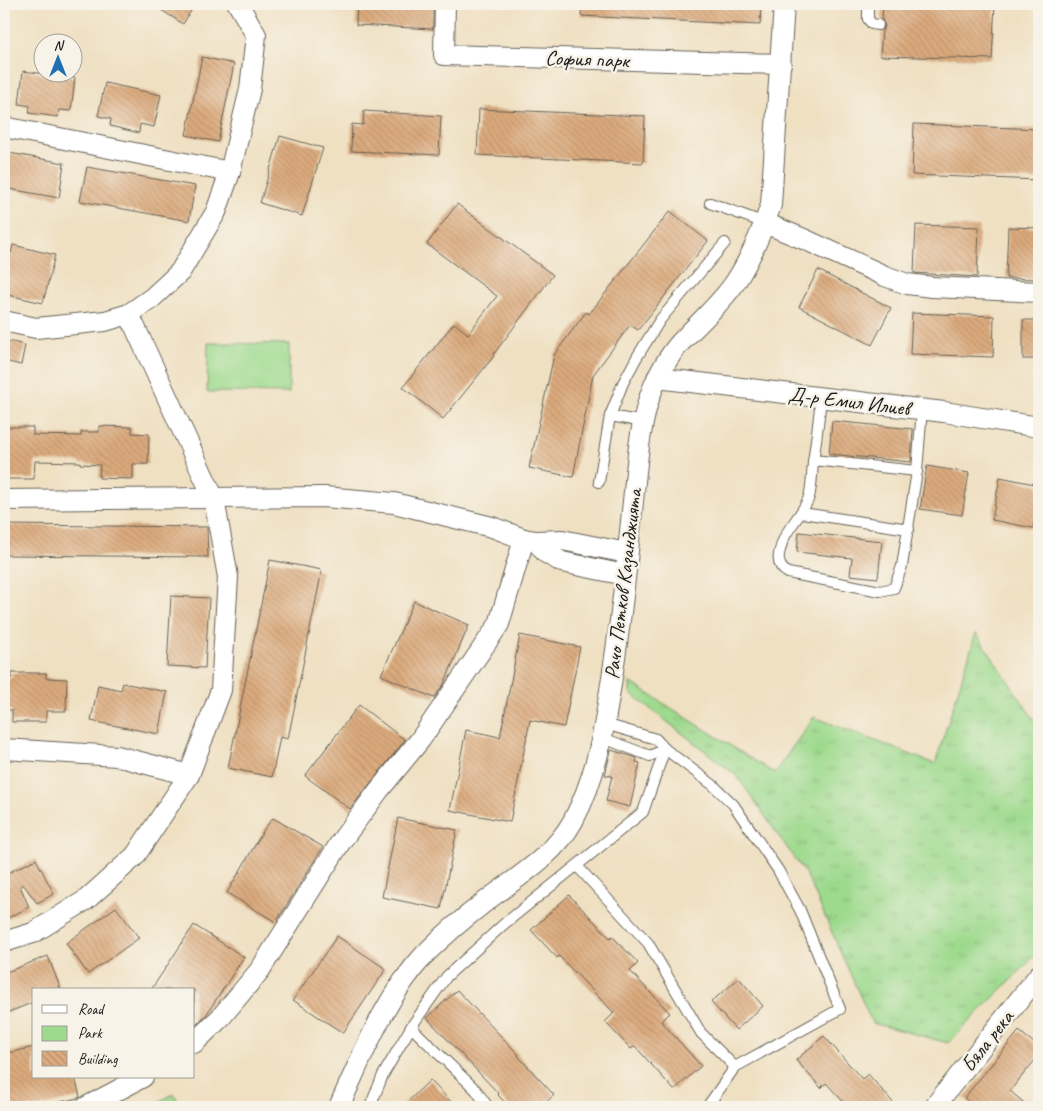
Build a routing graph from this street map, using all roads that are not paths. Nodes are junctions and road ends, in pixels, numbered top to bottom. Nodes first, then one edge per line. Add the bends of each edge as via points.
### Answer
1 (238, 4) edge
2 (445, 4) edge
3 (784, 4) edge
4 (868, 4) edge
5 (878, 25) dead end
6 (780, 64) junction
7 (4, 127) edge
8 (230, 172) junction
9 (710, 203) dead end
10 (765, 223) junction
11 (725, 243) dead end
12 (1039, 292) edge
13 (129, 314) junction
14 (4, 321) edge
15 (657, 378) junction
16 (821, 397) junction
17 (922, 409) junction
18 (610, 416) junction
19 (644, 422) junction
20 (1039, 427) edge
21 (814, 460) junction
22 (917, 471) junction
23 (599, 482) dead end
24 (214, 499) junction
25 (4, 500) edge
26 (802, 513) junction
27 (909, 528) junction
28 (530, 540) junction
29 (627, 553) junction
30 (625, 575) junction
31 (604, 731) junction
32 (4, 749) edge
33 (665, 749) junction
34 (189, 775) junction
35 (577, 866) junction
36 (4, 942) edge
37 (1039, 975) edge
38 (411, 1027) junction
39 (195, 1042) edge
40 (735, 1067) junction
41 (141, 1078) edge
42 (86, 1107) edge
43 (339, 1107) edge
44 (370, 1107) edge
45 (488, 1107) edge
46 (707, 1107) edge
47 (934, 1107) edge

1 - 8 street via 256,35 250,89
2 - 6 street, София парк via 444,55
3 - 6 street, Рачо Петков Казанджията
4 - 5 lane via 870,22
6 - 10 street, Рачо Петков Казанджията via 771,205
7 - 8 street
8 - 13 street via 216,212 180,272
9 - 10 lane
10 - 12 street via 907,284
10 - 15 street, Рачо Петков Казанджията via 736,281 678,345
11 - 18 lane via 660,320 628,374
13 - 14 street via 105,322 36,328
13 - 24 street
15 - 16 street, Д-р Емил Илиев
15 - 19 street, Рачо Петков Казанджията
16 - 17 street, Д-р Емил Илиев
16 - 21 lane
17 - 20 street, Д-р Емил Илиев
17 - 22 lane
18 - 19 lane
18 - 23 lane
19 - 29 street, Рачо Петков Казанджията
21 - 22 lane
21 - 26 lane via 809,496
22 - 27 lane
24 - 25 street
24 - 28 street via 324,497 394,503 492,527
24 - 34 street via 228,577 221,690
26 - 27 lane
26 - 27 lane via 785,534 779,551 781,569 788,574 880,591 894,588
28 - 29 street via 562,540
28 - 30 street via 562,562
28 - 39 street via 499,624 420,740 342,840 260,970 221,1017
29 - 30 street, Рачо Петков Казанджията
30 - 31 street, Рачо Петков Казанджията
31 - 33 lane via 656,740
31 - 33 lane via 650,756
31 - 43 street, Рачо Петков Казанджията via 591,780 570,826 539,862 481,905 426,954 377,1024
32 - 34 street via 117,756
33 - 35 lane via 643,812
33 - 40 lane via 733,804 778,870 800,910 840,1009
34 - 36 street via 135,856 107,882 86,900 33,933
35 - 38 lane via 504,924 447,976
35 - 40 lane via 648,944 701,1033
37 - 47 street, Бяла река
38 - 44 lane via 383,1075
38 - 45 lane via 476,1090
40 - 46 lane
41 - 42 street

